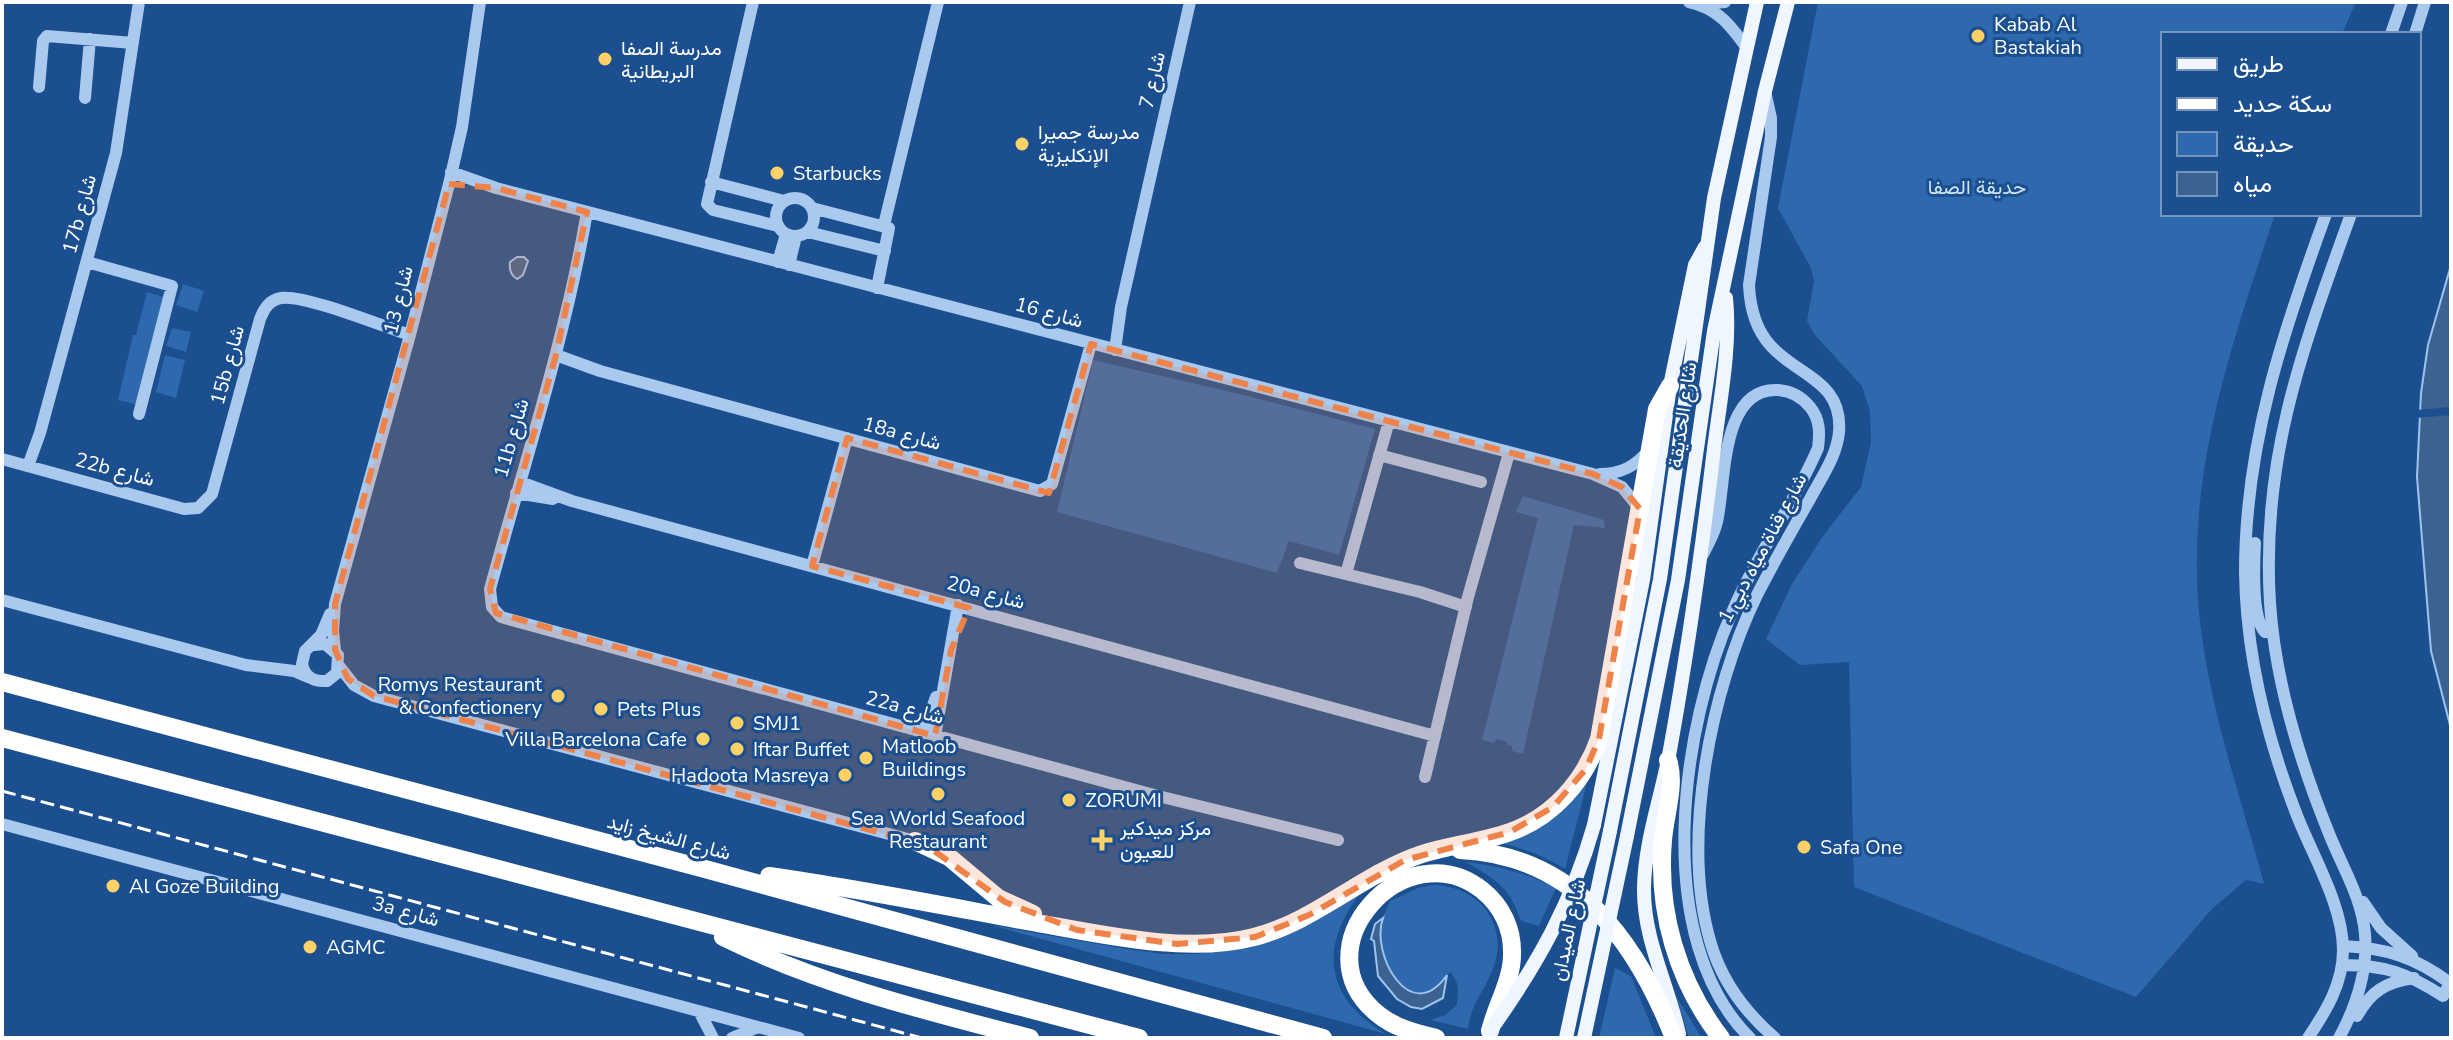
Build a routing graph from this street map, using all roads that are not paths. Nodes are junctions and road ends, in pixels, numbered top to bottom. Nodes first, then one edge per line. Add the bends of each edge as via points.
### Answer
1 (139, 2) edge
2 (480, 2) edge
3 (753, 2) edge
4 (938, 2) edge
5 (1190, 2) edge
6 (1725, 2) edge
7 (1757, 2) edge
8 (1788, 2) edge
9 (2402, 2) edge
10 (2425, 2) edge
11 (1693, 3) edge
12 (2392, 32) edge
13 (2416, 32) edge
14 (90, 39) junction
15 (133, 43) junction
16 (1747, 48) junction
17 (39, 87) dead end
18 (1765, 91) junction
19 (85, 98) dead end
20 (450, 178) junction
21 (711, 182) junction
22 (784, 201) junction
23 (812, 208) junction
24 (592, 213) junction
25 (2325, 216) edge
26 (2349, 217) edge
27 (884, 225) junction
28 (792, 232) junction
29 (1708, 244) junction
30 (885, 251) junction
31 (87, 262) junction
32 (784, 263) junction
33 (1724, 282) junction
34 (877, 288) junction
35 (412, 330) junction
36 (1103, 347) junction
37 (554, 361) junction
38 (1670, 386) junction
39 (139, 414) dead end
40 (1389, 421) junction
41 (847, 438) junction
42 (1650, 449) junction
43 (1509, 453) junction
44 (1379, 455) junction
45 (2, 459) edge
46 (32, 467) junction
47 (1593, 474) junction
48 (1481, 482) dead end
49 (518, 487) junction
50 (212, 494) joint
51 (1640, 509) junction
52 (2248, 509) junction
53 (1702, 556) junction
54 (1300, 563) dead end
55 (812, 566) junction
56 (1346, 574) junction
57 (2, 600) edge
58 (1467, 602) junction
59 (335, 604) junction
60 (964, 606) junction
61 (509, 621) joint
62 (2272, 627) junction
63 (314, 645) junction
64 (335, 650) junction
65 (303, 657) junction
66 (339, 666) junction
67 (268, 669) junction
68 (308, 677) junction
69 (2, 682) edge
70 (1436, 731) junction
71 (929, 735) junction
72 (2, 738) edge
73 (1668, 760) junction
74 (1425, 777) dead end
75 (2, 824) edge
76 (1610, 831) joint
77 (1627, 836) joint
78 (1338, 840) dead end
79 (915, 841) joint
80 (1422, 854) junction
81 (705, 869) junction
82 (2350, 881) junction
83 (692, 921) junction
84 (1077, 930) junction
85 (2343, 946) junction
86 (2365, 947) junction
87 (2417, 961) junction
88 (2342, 965) junction
89 (2365, 965) junction
90 (2414, 978) junction
91 (699, 1011) junction
92 (758, 1027) junction
93 (1488, 1034) edge
94 (713, 1038) edge
95 (732, 1038) edge
96 (799, 1038) edge
97 (1030, 1038) edge
98 (1139, 1038) edge
99 (1323, 1038) edge
100 (1436, 1038) edge
101 (1566, 1038) edge
102 (1584, 1038) edge
103 (1677, 1038) edge
104 (1721, 1038) edge
105 (1750, 1038) edge
106 (1775, 1038) edge
107 (2308, 1038) edge
108 (2340, 1038) edge

1 - 15 street, 17b شارع
2 - 20 street, شارع 13
3 - 21 street
4 - 27 street
5 - 36 street, شارع 7 via 1121,307
6 - 11 street
7 - 16 main road, شارع الحديقة
8 - 18 main road, شارع الحديقة
9 - 12 street
10 - 13 street
11 - 16 street via 1723,17
14 - 15 street
14 - 17 street via 45,37
14 - 19 street
15 - 31 street, 17b شارع via 120,140
16 - 29 main road, شارع الحديقة
18 - 33 main road, شارع الحديقة
18 - 106 street, شارع قناة مياه دبي 1 via 1771,137 1750,303 1771,346 1824,386 1839,430 1831,460 1732,652 1706,762 1700,874 1711,945 1723,973 1756,1021
20 - 24 street, شارع 16
20 - 35 street, شارع 13
21 - 22 street
21 - 28 street via 710,209
22 - 23 street via 799,198
22 - 28 street via 776,215
23 - 27 street
23 - 28 street via 813,223
24 - 32 street, شارع 16
24 - 37 street, 11b شارع
25 - 52 street via 2262,413
26 - 62 street via 2281,433 2268,541
27 - 30 street via 890,230
28 - 30 street
28 - 32 street
29 - 38 main road via 1695,265
29 - 76 main road, شارع الحديقة via 1660,579
30 - 34 street
31 - 39 street via 172,286
31 - 46 street, 17b شارع
32 - 34 street, شارع 16
33 - 53 main road via 1726,334
33 - 77 main road, شارع الحديقة via 1676,592
34 - 36 street, شارع 16
35 - 50 street, 15b شارع via 285,297 266,306
35 - 59 street, شارع 13
36 - 40 street, شارع 16
36 - 41 street, 18a شارع via 1052,484 1044,490
37 - 41 street, 18a شارع
37 - 49 street, 11b شارع
38 - 42 highway via 1657,409
38 - 93 main road, bridge via 1643,580 1594,825 1552,936
40 - 43 street, شارع 16
40 - 44 street
41 - 55 street
42 - 47 street, شارع 16 via 1626,470
42 - 51 highway
43 - 47 street, شارع 16
43 - 58 street
44 - 48 street
44 - 56 street
45 - 46 street, 22b شارع
46 - 50 street, 22b شارع via 184,509 204,505
47 - 51 street, شارع 16 via 1622,487
49 - 55 street, 20a شارع
49 - 61 street, 11b شارع via 490,589 492,607
51 - 80 highway via 1599,739 1586,769 1553,807 1526,825
52 - 62 street via 2254,524 2260,624 2265,632
52 - 85 street via 2247,604 2266,717
53 - 73 main road
53 - 105 street, شارع قناة مياه دبي 1 via 1716,528 1732,427 1741,407 1771,390 1795,394 1814,411 1818,448 1722,636 1698,718 1687,797 1685,866 1697,947 1724,1006
54 - 56 street
55 - 60 street, 20a شارع
56 - 58 street
57 - 67 street
58 - 70 street
59 - 63 street, شارع 13
59 - 64 street, شارع 13
60 - 70 street, 20a شارع
60 - 71 street
61 - 71 street, 22a شارع
62 - 82 street via 2282,687 2305,765
63 - 64 street
63 - 65 street
64 - 66 street
65 - 67 street
65 - 68 street
66 - 68 street via 327,681
66 - 79 street via 354,685 374,696
67 - 68 street
69 - 81 highway, شارع الشيخ زايد
70 - 74 street
71 - 78 street, 22a شارع
72 - 83 highway
73 - 103 main road via 1648,851 1645,903 1649,938
73 - 104 highway via 1671,781 1662,861 1667,922 1685,978
75 - 91 street, 3a شارع
76 - 101 main road, شارع الميدان, bridge
77 - 102 main road, شارع الميدان, bridge
79 - 84 highway via 949,857 998,898
80 - 84 highway via 1372,876 1292,924 1255,937 1196,944
80 - 103 highway via 1483,852 1520,862 1571,889 1626,943
81 - 84 highway
81 - 99 highway, شارع الشيخ زايد
82 - 86 street
82 - 87 street via 2381,928
83 - 97 highway via 822,979
83 - 98 highway
85 - 86 street
85 - 88 street
86 - 87 street
86 - 89 street
87 - 90 street via 2450,983 2443,996
88 - 89 street
88 - 107 street via 2325,1013
89 - 90 street
89 - 108 street
90 - 108 street via 2377,990
91 - 92 street, 3a شارع
91 - 94 street
92 - 95 street
92 - 96 street, 3a شارع
93 - 100 highway via 1512,959 1508,925 1476,885 1430,874 1404,880 1370,904 1355,927 1349,954 1355,982 1370,1007 1393,1024

